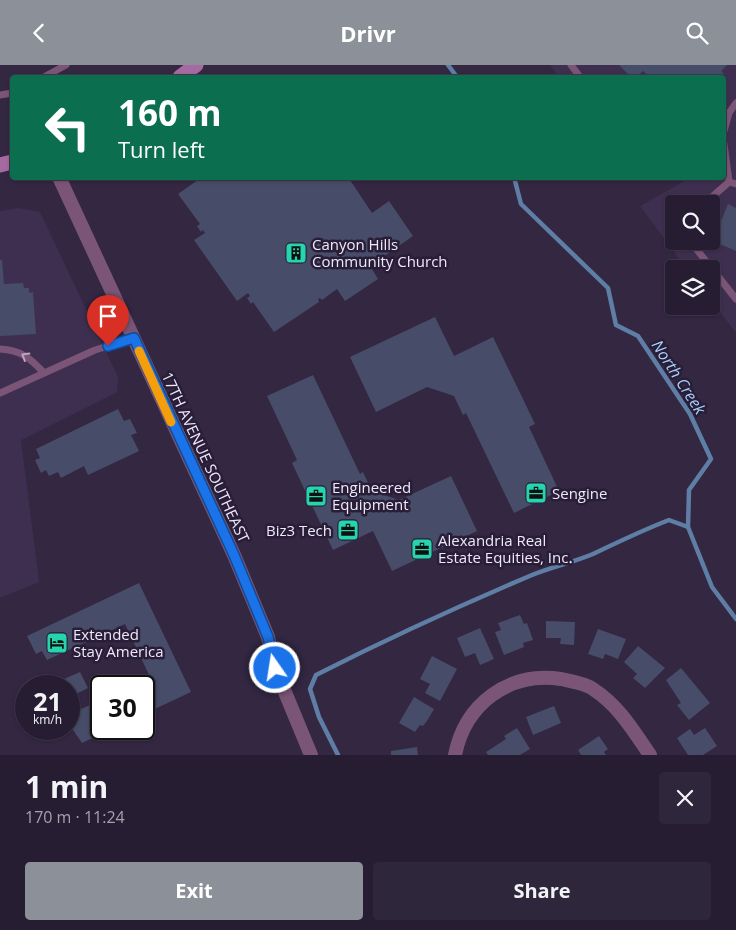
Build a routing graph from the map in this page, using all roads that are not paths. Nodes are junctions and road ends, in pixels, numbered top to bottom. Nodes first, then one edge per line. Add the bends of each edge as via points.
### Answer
1 (66, 65) edge
2 (196, 65) edge
3 (48, 75) edge
4 (183, 75) edge
5 (736, 103) edge
6 (726, 124) edge
7 (726, 154) edge
8 (60, 180) edge
9 (732, 183) edge
10 (716, 195) edge
11 (697, 250) edge
12 (736, 299) edge
13 (134, 338) junction
14 (0, 349) edge
15 (44, 373) junction
16 (0, 393) edge
17 (311, 755) edge
18 (455, 755) edge
19 (650, 755) edge

1 - 3 lane
2 - 4 street
5 - 6 lane
7 - 9 lane
8 - 13 street, 17TH AVENUE SOUTHEAST
9 - 10 lane
11 - 12 lane
13 - 15 lane via 95,350
13 - 17 street, 17TH AVENUE SOUTHEAST via 234,555
15 -> 14 lane via 28,356
15 - 16 lane
18 - 19 street via 461,733 474,713 496,692 519,680 543,677 591,688 616,707

